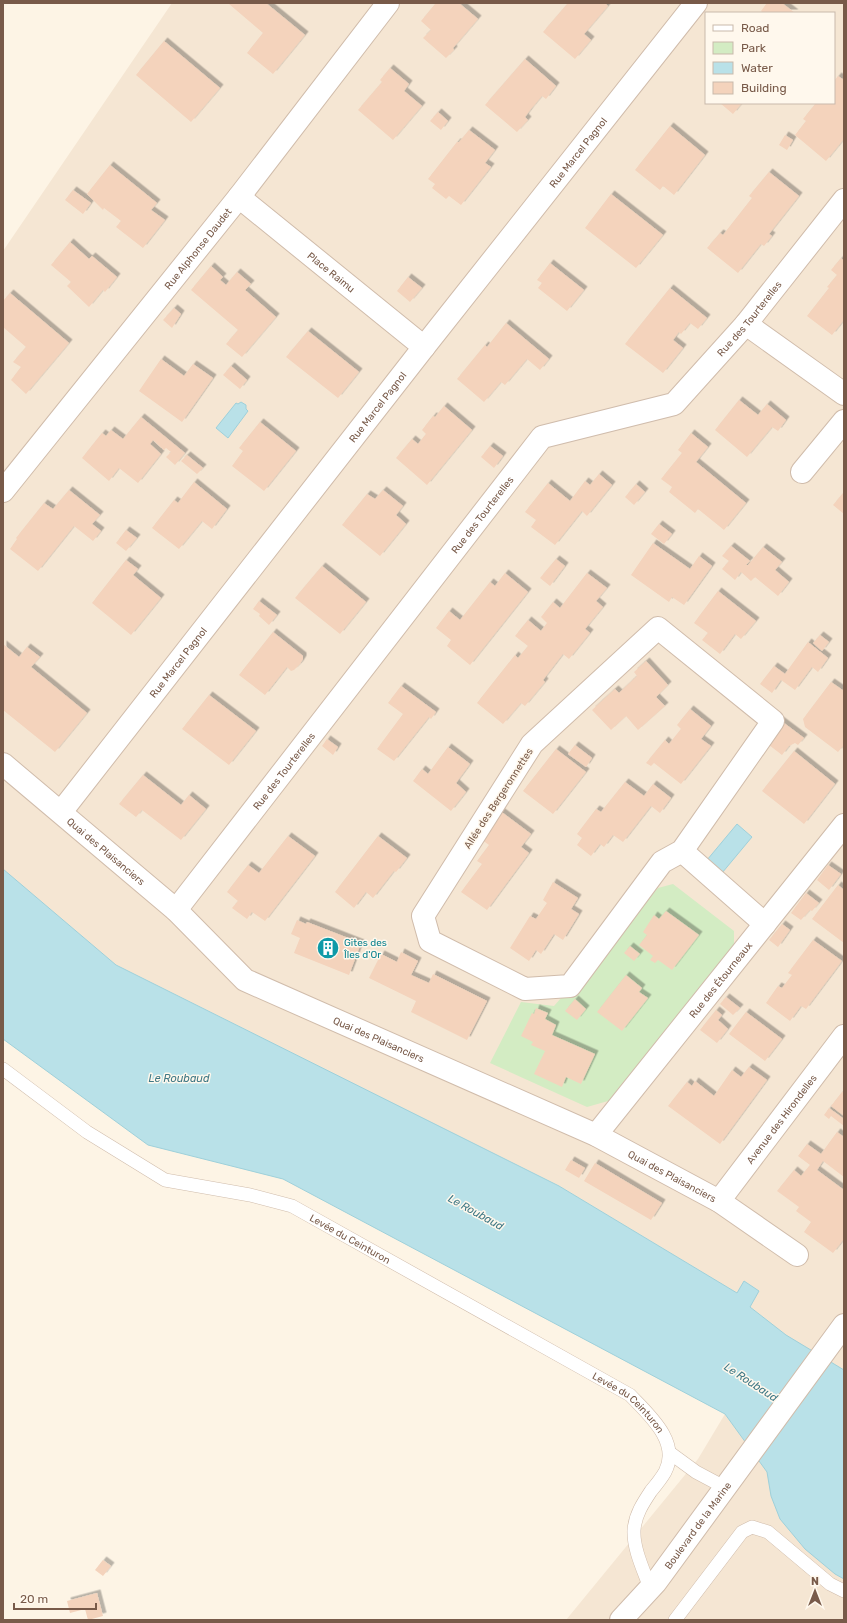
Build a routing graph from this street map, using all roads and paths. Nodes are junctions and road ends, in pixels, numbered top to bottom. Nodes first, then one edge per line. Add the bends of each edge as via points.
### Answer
1 (388, 3) edge
2 (696, 3) edge
3 (239, 197) junction
4 (844, 200) edge
5 (746, 324) junction
6 (424, 347) junction
7 (844, 394) edge
8 (844, 420) edge
9 (802, 472) dead end
10 (3, 492) edge
11 (3, 764) edge
12 (61, 812) junction
13 (844, 825) edge
14 (682, 851) junction
15 (176, 910) junction
16 (765, 924) junction
17 (844, 1036) edge
18 (3, 1069) edge
19 (596, 1134) junction
20 (719, 1201) junction
21 (797, 1255) dead end
22 (842, 1328) edge
23 (670, 1453) junction
24 (726, 1488) junction
25 (653, 1585) junction
26 (844, 1591) edge
27 (621, 1620) edge
28 (639, 1620) edge
29 (675, 1620) edge

1 - 3 street, Rue Alphonse Daudet
2 - 6 street, Rue Marcel Pagnol
3 - 6 street, Place Raimu
3 - 10 street, Rue Alphonse Daudet
4 - 5 street, Rue des Tourterelles
5 - 7 street
5 - 15 street, Rue des Tourterelles via 674,404 542,437
6 - 12 street, Rue Marcel Pagnol
8 - 9 street
11 - 12 street, Quai des Plaisanciers
12 - 15 street, Quai des Plaisanciers
13 - 16 street, Rue des Étourneaux
14 - 14 street, Allée des Bergeronnettes via 662,862 570,986 525,989 430,941 423,916 532,744 658,628 773,721
14 - 16 street
15 - 19 street, Quai des Plaisanciers via 245,980
16 - 19 street, Rue des Étourneaux
17 - 20 street, Avenue des Hirondelles
18 - 23 lane, Levée du Ceinturon via 87,1132 165,1180 250,1195 292,1206 630,1395 655,1420 668,1441
19 - 20 street, Quai des Plaisanciers
20 - 21 street, Quai des Plaisanciers
22 - 24 street, Boulevard de la Marine
23 - 24 lane via 696,1472
23 - 25 lane via 666,1471 645,1499 637,1515 634,1531 637,1550
24 - 25 street, Boulevard de la Marine
25 - 27 street, Boulevard de la Marine
25 - 28 street, Boulevard de la Marine
26 - 29 lane via 830,1584 768,1532 752,1527 742,1532

